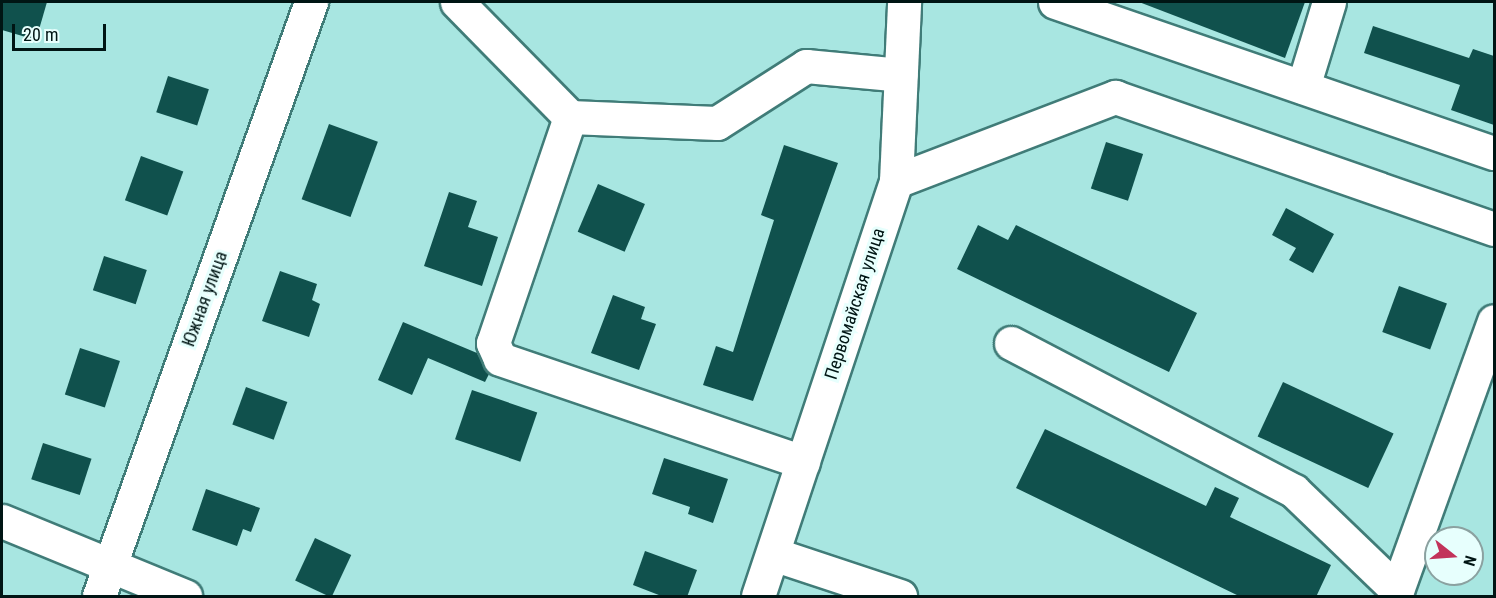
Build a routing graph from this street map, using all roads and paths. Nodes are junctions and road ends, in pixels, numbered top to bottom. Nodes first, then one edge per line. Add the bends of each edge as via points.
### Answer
1 (311, 2) edge
2 (457, 2) edge
3 (904, 2) edge
4 (1055, 2) edge
5 (1329, 2) edge
6 (901, 75) junction
7 (1303, 87) junction
8 (570, 117) junction
9 (1494, 153) edge
10 (896, 181) junction
11 (1494, 229) edge
12 (1494, 321) edge
13 (1011, 343) dead end
14 (803, 462) junction
15 (2, 521) edge
16 (773, 554) junction
17 (110, 566) junction
18 (1396, 593) edge
19 (99, 597) edge
20 (185, 597) edge
21 (758, 597) edge
22 (900, 597) edge

1 - 17 street, Южная улица
2 - 8 street
3 - 6 street, Первомайская улица
4 - 7 street
5 - 7 street
6 - 8 street via 806,66 717,123
6 - 10 street, Первомайская улица
7 - 9 street
8 - 14 street via 493,343 500,359
10 - 11 street via 1115,97
10 - 14 street, Первомайская улица
12 - 18 street
13 - 18 street via 1294,491
14 - 16 street, Первомайская улица
15 - 17 street
16 - 21 street, Первомайская улица
16 - 22 street
17 - 19 street, Южная улица
17 - 20 street

